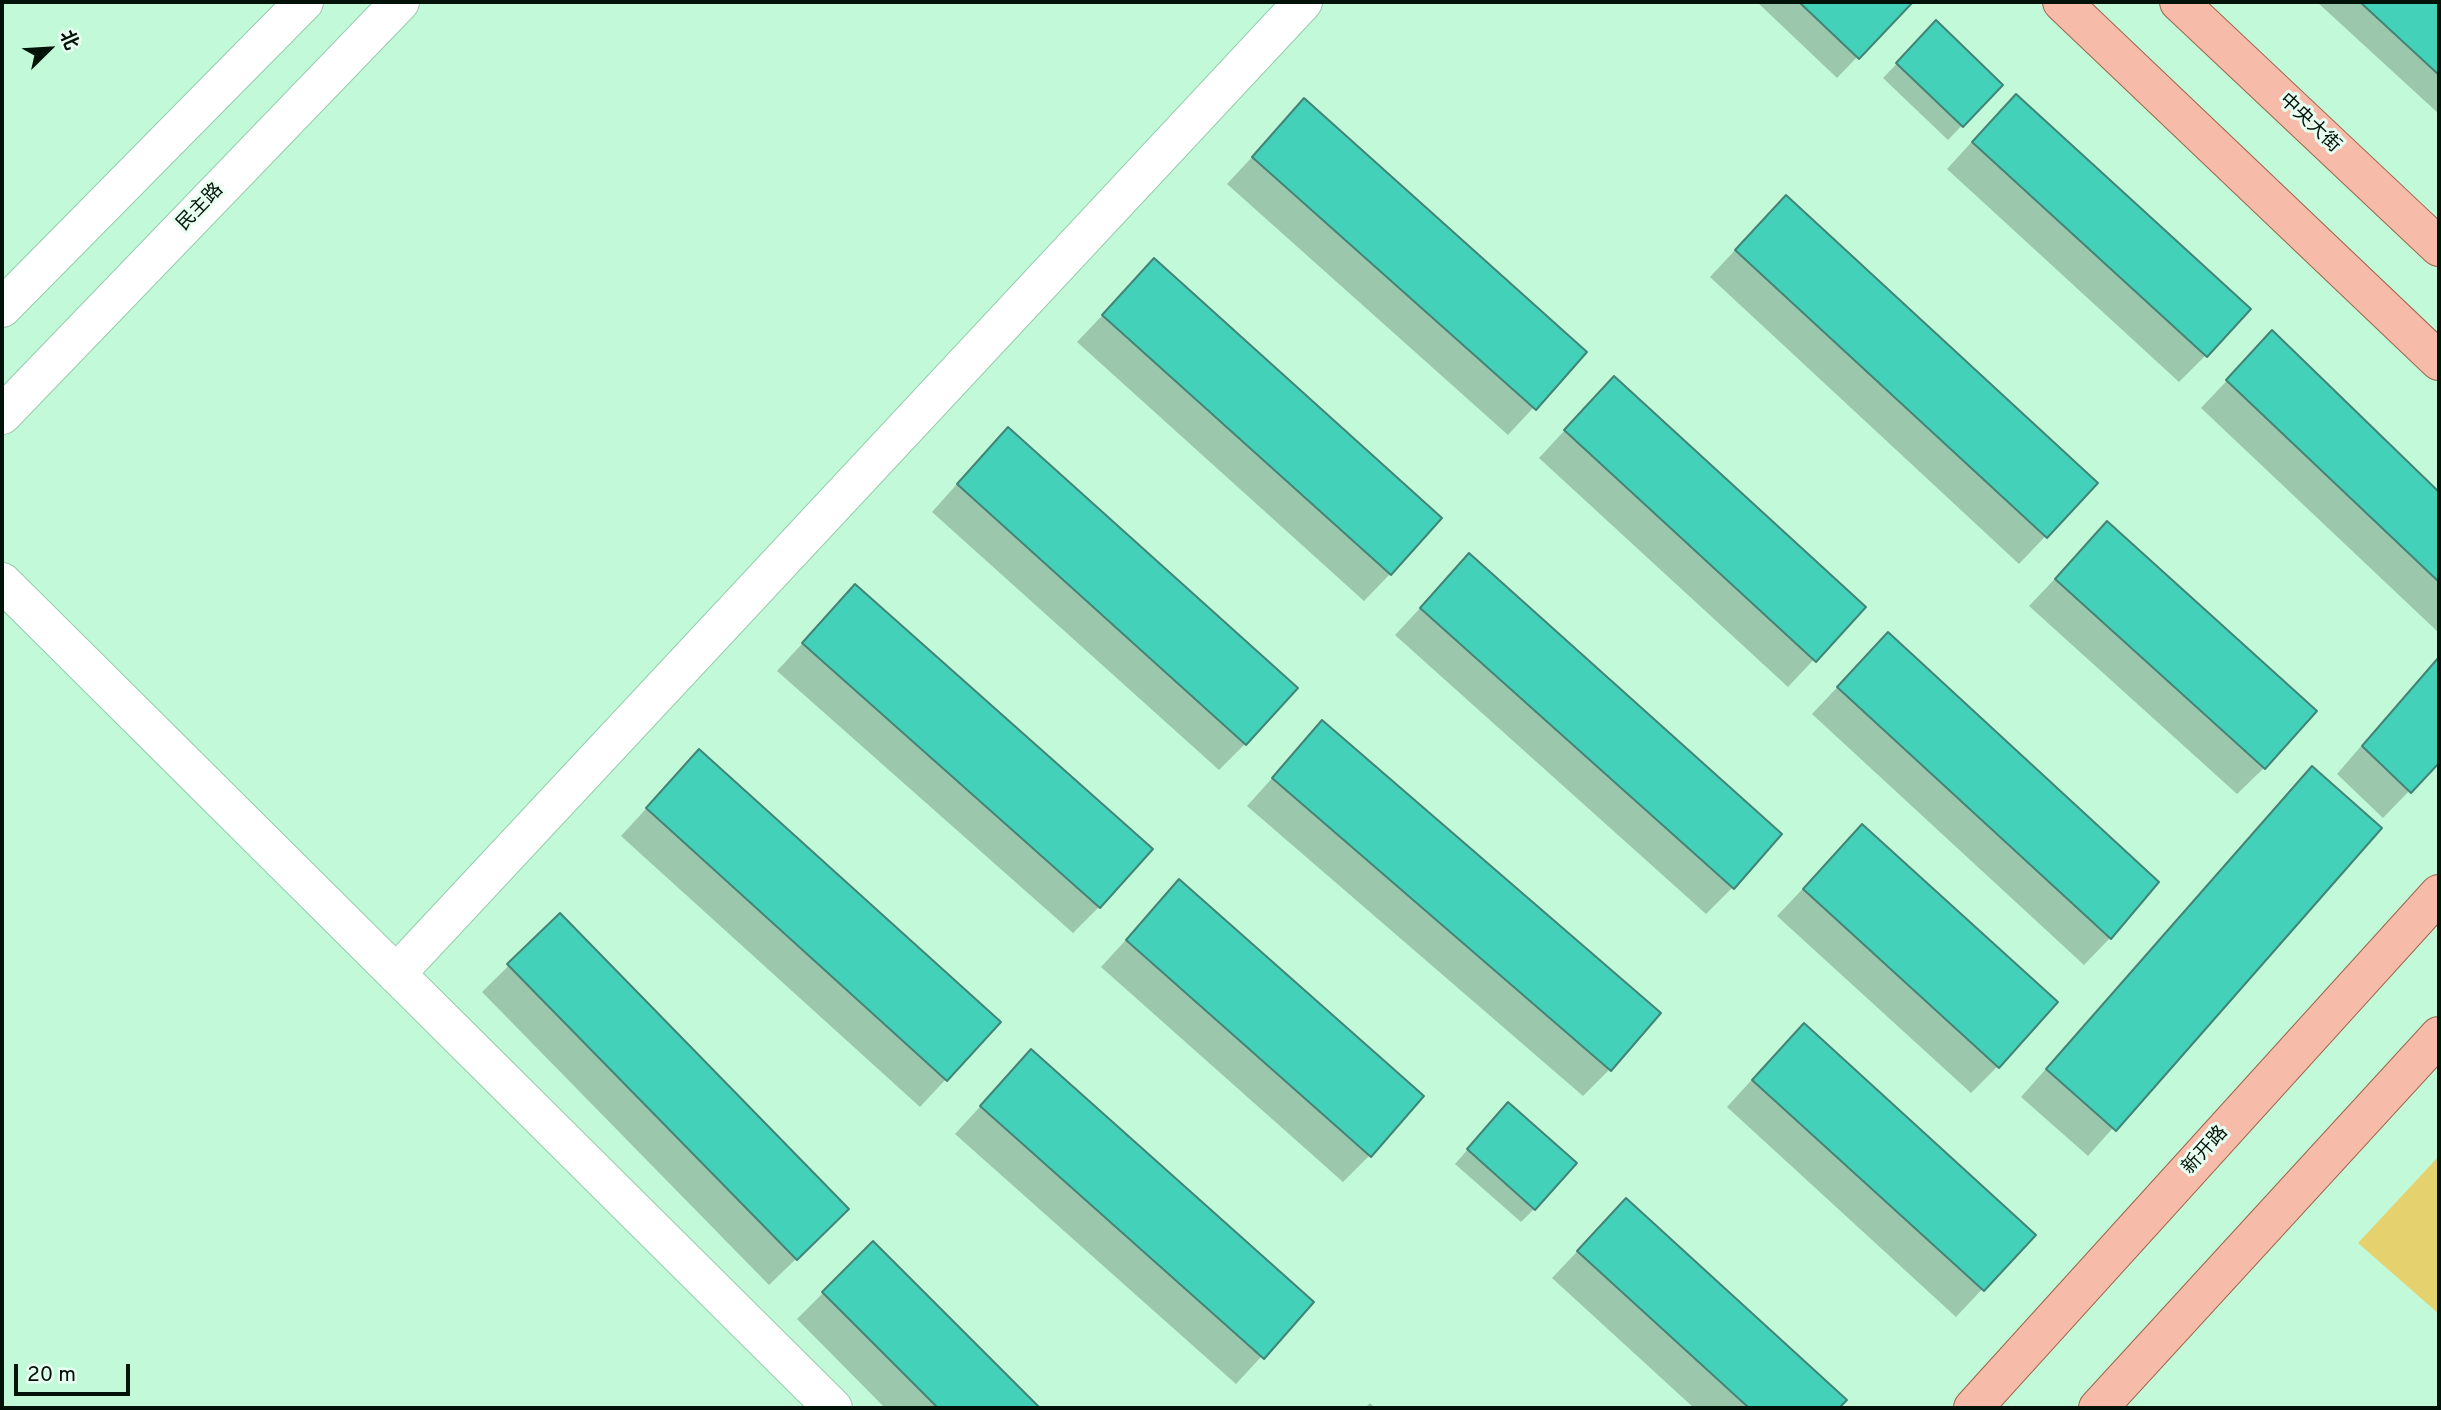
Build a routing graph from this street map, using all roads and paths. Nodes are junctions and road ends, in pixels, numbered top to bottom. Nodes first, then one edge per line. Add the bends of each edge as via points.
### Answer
1 (304, 2) edge
2 (400, 2) edge
3 (1303, 2) edge
4 (2062, 2) edge
5 (2179, 2) edge
6 (2439, 247) edge
7 (2, 308) edge
8 (2439, 361) edge
9 (2, 415) edge
10 (2, 582) edge
11 (2439, 894) edge
12 (396, 974) junction
13 (2439, 1036) edge
14 (833, 1408) edge
15 (1973, 1408) edge
16 (2098, 1408) edge

1 - 7 street
2 - 9 street, 民主路
3 - 12 street
4 - 8 main road
5 - 6 main road, 中央大街
10 - 12 street
11 - 15 main road, 新开路
12 - 14 street
13 - 16 main road

